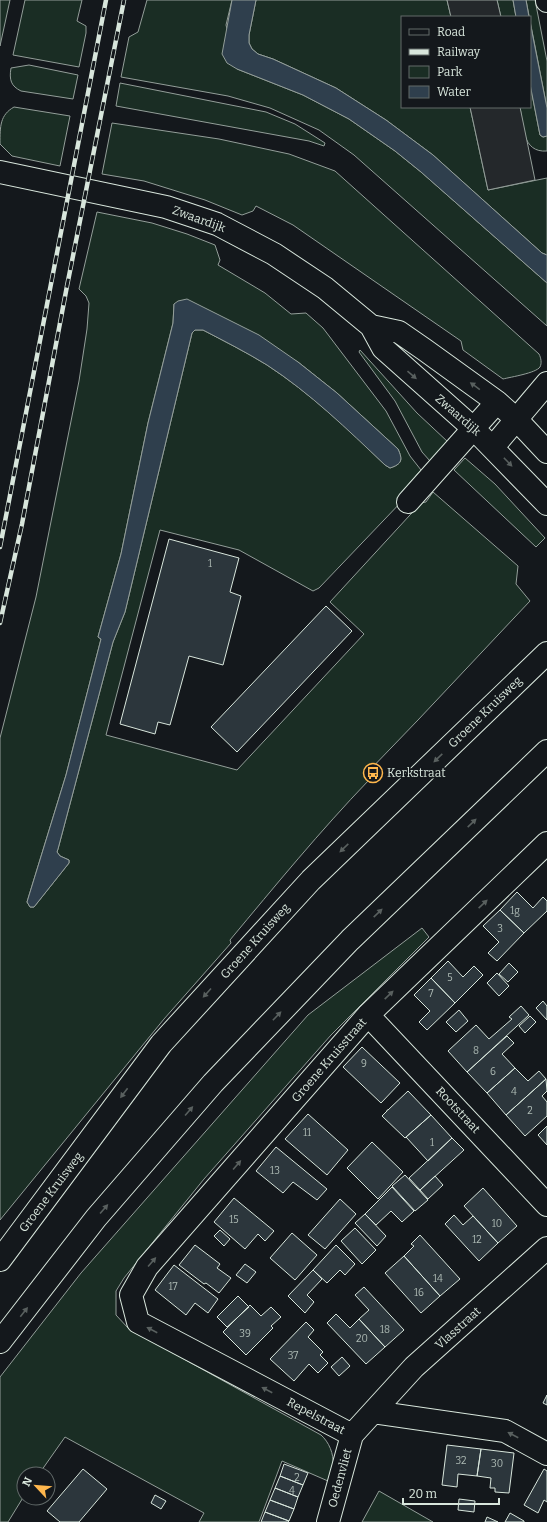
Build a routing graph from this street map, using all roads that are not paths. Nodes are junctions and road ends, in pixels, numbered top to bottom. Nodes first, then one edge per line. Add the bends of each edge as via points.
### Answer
1 (0, 172) edge
2 (371, 326) junction
3 (547, 383) edge
4 (497, 402) junction
5 (520, 414) junction
6 (474, 429) junction
7 (492, 447) junction
8 (547, 452) edge
9 (408, 502) dead end
10 (547, 504) edge
11 (547, 653) edge
12 (547, 751) edge
13 (546, 846) edge
14 (368, 1015) junction
15 (547, 1205) edge
16 (547, 1248) edge
17 (0, 1260) edge
18 (131, 1296) joint
19 (0, 1342) edge
20 (373, 1412) junction
21 (352, 1434) junction
22 (547, 1454) edge
23 (328, 1522) edge

1 - 2 street, Zwaardijk via 166,207 217,224 298,269
4 -> 2 street, Zwaardijk via 399,332
2 -> 6 street, Zwaardijk via 383,348
3 - 5 street
4 - 5 street, Zwaardijk
4 - 6 street
5 - 7 street
5 - 8 street, Zwaardijk
6 - 7 street, Zwaardijk
6 - 9 street
7 -> 10 street, Zwaardijk
11 -> 17 street, Groene Kruisweg via 311,880 161,1044
19 -> 12 street via 96,1218 208,1089 350,940
14 -> 13 street, Groene Kruisstraat
14 - 15 street, Rootstraat
18 -> 14 street, Groene Kruisstraat via 147,1267
16 - 20 street, Vlasstraat via 414,1367
21 -> 18 street, Repelstraat via 138,1322
20 - 21 street, Repelstraat
22 -> 20 street via 505,1431
21 - 23 street, Oedenvliet

